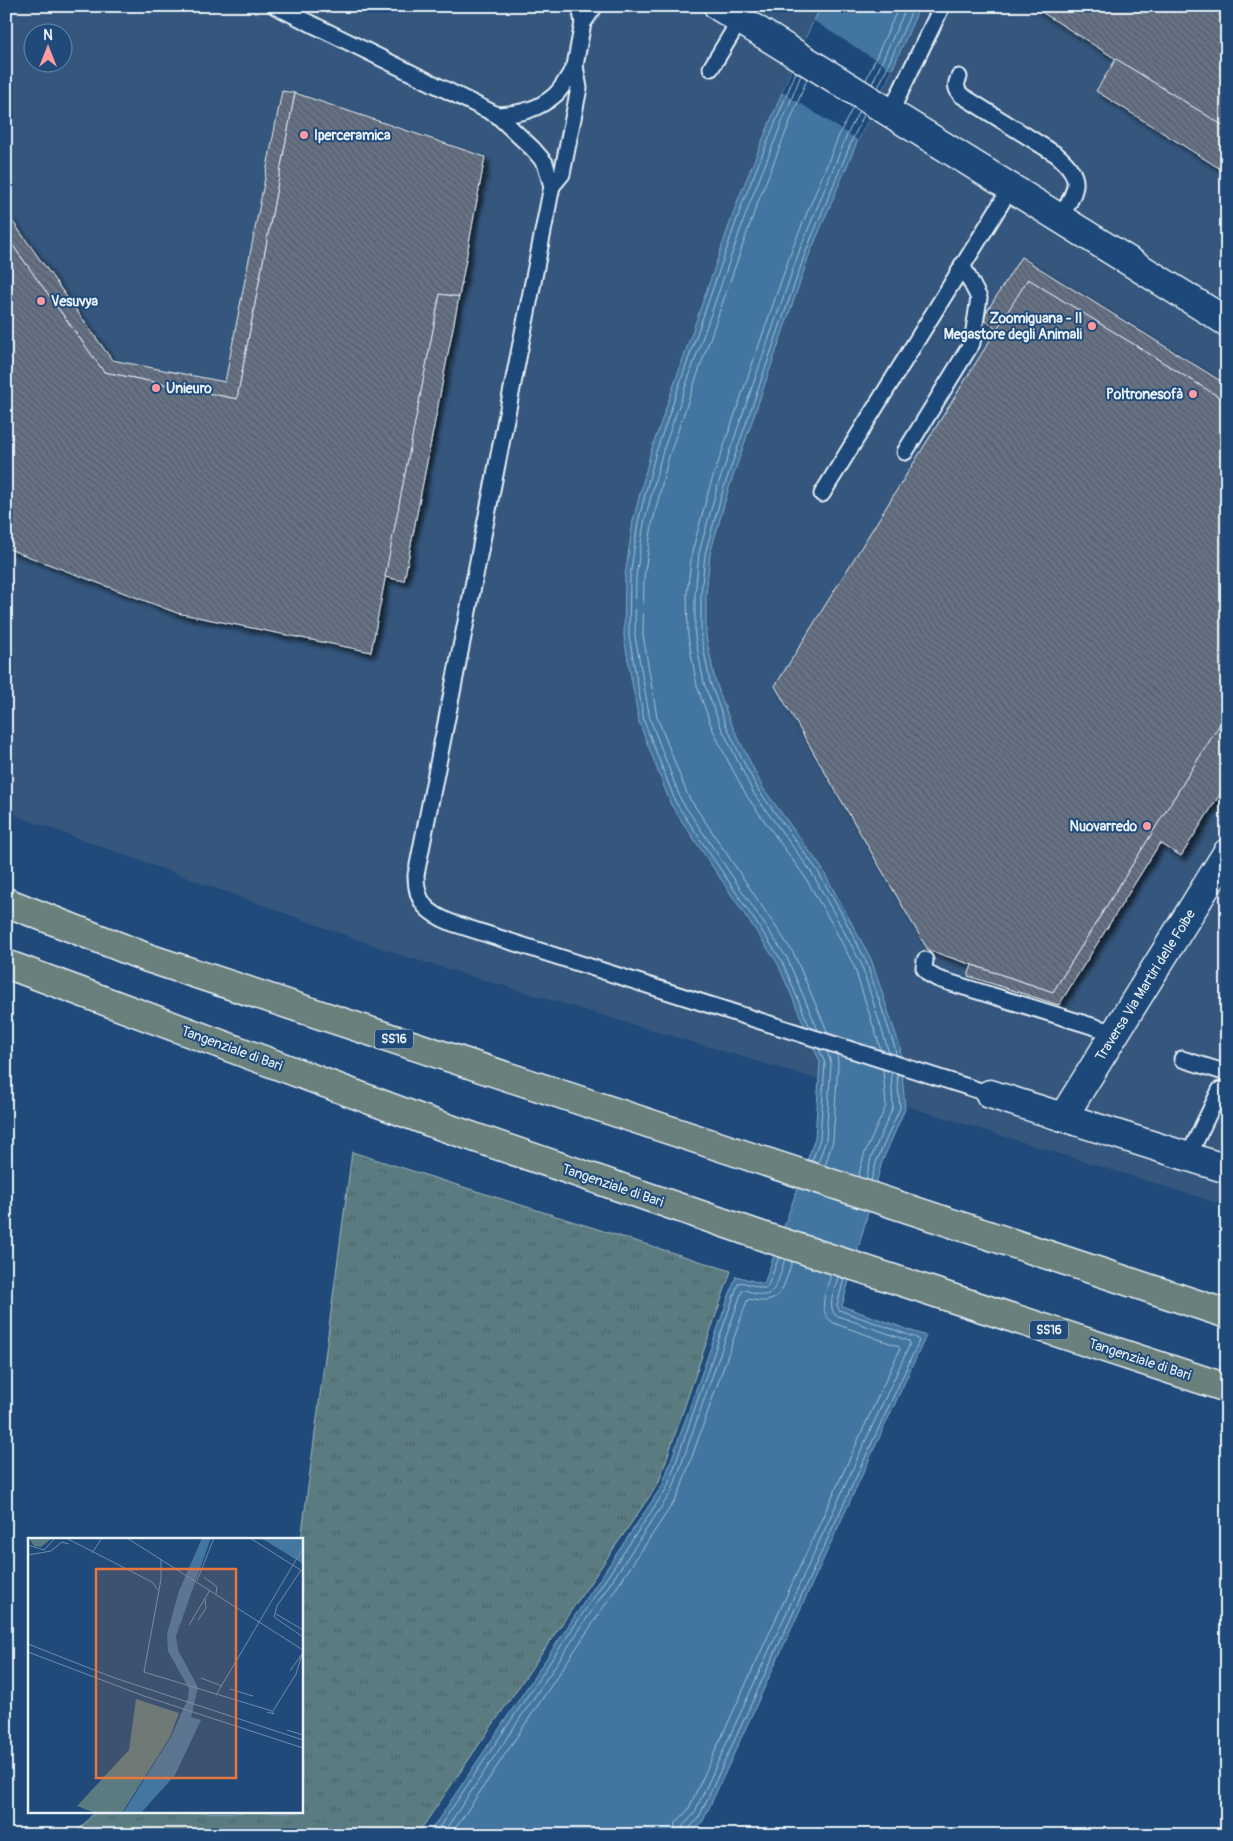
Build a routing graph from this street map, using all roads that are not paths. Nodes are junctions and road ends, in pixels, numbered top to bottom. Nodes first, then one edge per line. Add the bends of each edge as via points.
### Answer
1 (275, 6) edge
2 (580, 6) edge
3 (595, 6) edge
4 (942, 6) edge
5 (729, 13) edge
6 (584, 23) junction
7 (575, 66) junction
8 (711, 68) dead end
9 (959, 77) dead end
10 (883, 108) junction
11 (497, 115) junction
12 (552, 186) junction
13 (1010, 189) junction
14 (1060, 219) junction
15 (962, 265) junction
16 (1227, 322) edge
17 (905, 452) dead end
18 (822, 494) dead end
19 (1227, 854) edge
20 (6, 902) edge
21 (925, 960) dead end
22 (6, 964) edge
23 (1115, 1033) junction
24 (1182, 1059) dead end
25 (1227, 1073) edge
26 (1220, 1090) dead end
27 (990, 1094) joint
28 (1063, 1118) junction
29 (1188, 1157) junction
30 (1227, 1169) edge
31 (1227, 1314) edge
32 (1227, 1388) edge

1 - 11 lane
2 - 6 lane
3 - 6 lane
4 - 10 lane
5 - 8 lane
5 - 10 street
6 - 7 lane
7 - 11 lane via 557,94 538,107 518,114
7 - 12 lane via 578,88 564,164 562,174
9 - 14 lane via 956,89 962,96 1068,164 1076,185
10 - 13 street
11 - 12 lane via 545,163
12 - 27 lane via 418,866 416,889 420,899 436,917 444,920
13 - 14 street
13 - 15 lane
14 - 16 street
15 - 17 lane via 979,298 972,343
15 - 18 lane
19 - 23 street, Traversa Via Martiri delle Foibe
20 - 31 highway, SS16 via 148,958
21 - 23 lane via 924,968 938,979
22 - 32 highway, Tangenziale di Bari / SS16 via 424,1120 762,1236
23 - 28 street, Traversa Via Martiri delle Foibe
24 - 25 lane
26 - 29 lane
27 - 28 street
28 - 29 street
29 - 30 street

